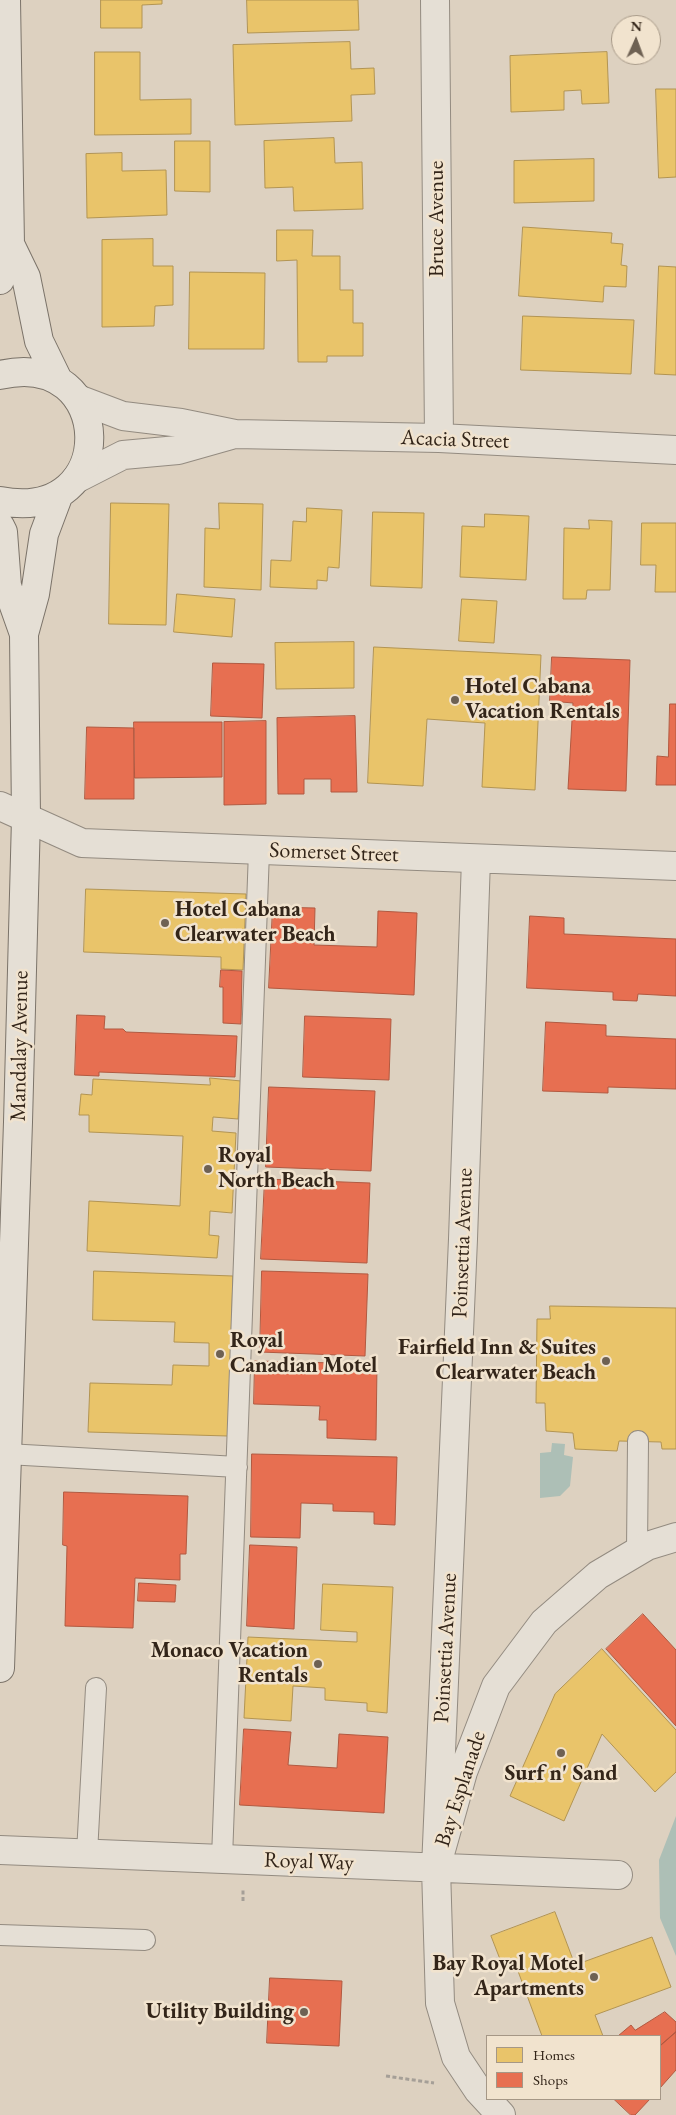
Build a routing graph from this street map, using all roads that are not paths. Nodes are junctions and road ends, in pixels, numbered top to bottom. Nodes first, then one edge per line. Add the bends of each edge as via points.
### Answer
1 (6, 0) edge
2 (435, 0) edge
3 (10, 244) junction
4 (0, 280) edge
5 (0, 375) edge
6 (58, 380) junction
7 (78, 399) junction
8 (235, 434) junction
9 (439, 438) junction
10 (676, 450) edge
11 (68, 487) junction
12 (0, 501) edge
13 (0, 526) edge
14 (24, 634) junction
15 (0, 806) edge
16 (26, 818) junction
17 (259, 850) junction
18 (476, 859) junction
19 (676, 866) edge
20 (9, 1121) edge
21 (638, 1441) dead end
22 (3, 1454) edge
23 (237, 1467) junction
24 (676, 1537) edge
25 (637, 1551) junction
26 (0, 1668) edge
27 (96, 1688) dead end
28 (0, 1850) edge
29 (87, 1853) junction
30 (222, 1858) junction
31 (436, 1868) junction
32 (618, 1875) dead end
33 (0, 1934) edge
34 (145, 1940) dead end
35 (474, 2103) edge
36 (501, 2115) edge

1 - 3 street
2 - 9 street, Bruce Avenue
3 - 4 street
3 - 6 street via 26,277 39,341
5 - 6 street via 18,371 39,372
6 - 7 street
7 - 8 street, Acacia Street via 123,416
7 - 11 street, Mandalay Avenue via 90,431 89,448 85,464
8 - 9 street, Acacia Street
8 - 11 street, Acacia Street via 178,450 123,455
9 - 10 street, Acacia Street
11 - 12 street, Acacia Street via 40,503 20,505
11 - 14 street, Mandalay Avenue via 44,534 35,594
13 - 14 street, Mandalay Avenue via 7,586
14 - 16 street, Mandalay Avenue
15 - 16 street, Somerset Street
16 - 17 street, Somerset Street via 82,843
16 - 20 street, Mandalay Avenue
17 - 18 street, Somerset Street
17 - 23 lane
18 - 19 street, Somerset Street
18 - 31 street, Poinsettia Avenue
20 - 22 street, Mandalay Avenue
21 - 25 lane
22 - 23 lane
22 - 26 street, Mandalay Avenue
23 - 30 lane
24 - 25 street, Bay Esplanade
25 - 31 street, Bay Esplanade via 598,1575 544,1622 496,1686 463,1772
27 - 29 lane
28 - 29 street, Royal Way
29 - 30 street, Royal Way
30 - 31 street, Royal Way
31 - 32 street, Royal Way
31 - 35 street, Bay Esplanade via 440,2003
33 - 34 lane
35 - 36 street, Bay Esplanade

